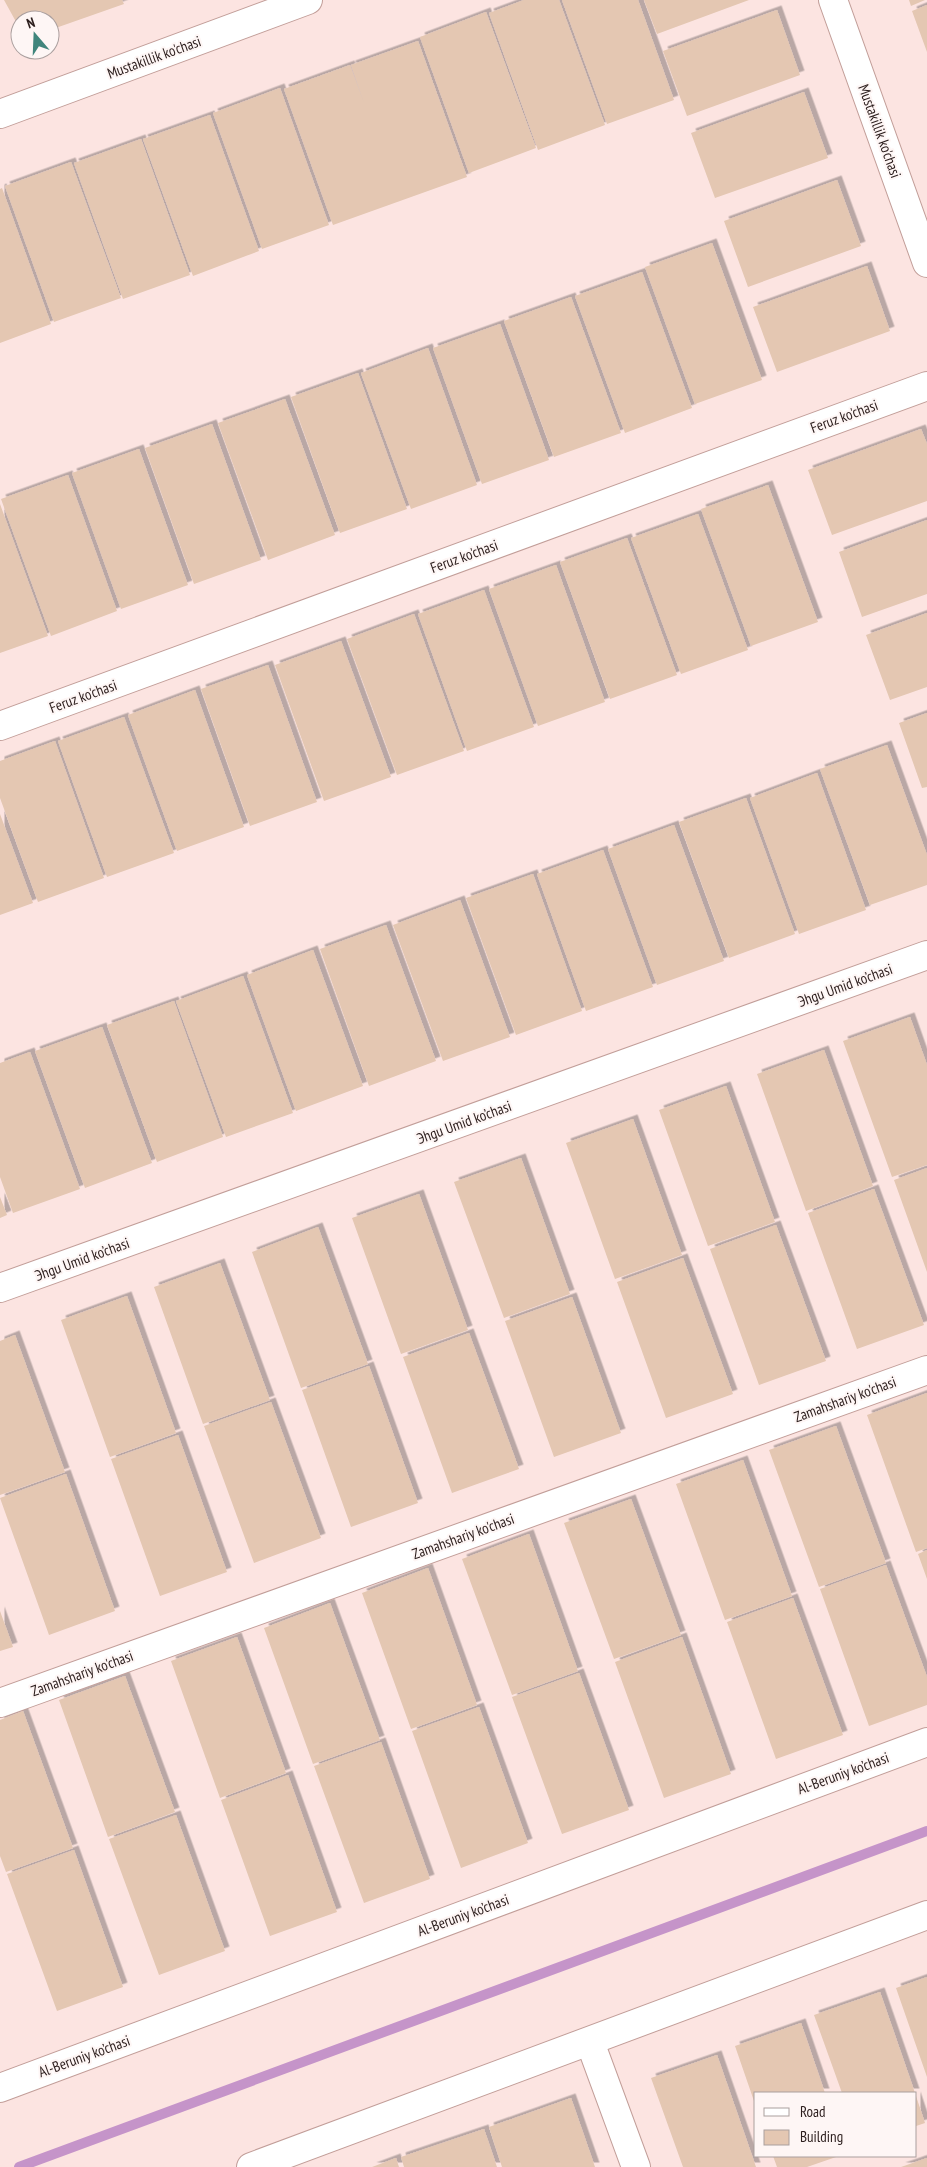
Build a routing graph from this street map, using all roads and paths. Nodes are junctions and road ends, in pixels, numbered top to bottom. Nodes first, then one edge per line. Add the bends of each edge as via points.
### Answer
1 (308, 0) edge
2 (834, 0) edge
3 (0, 114) edge
4 (927, 263) edge
5 (927, 386) edge
6 (0, 726) edge
7 (927, 955) edge
8 (0, 1288) edge
9 (927, 1370) edge
10 (0, 1703) edge
11 (927, 1742) edge
12 (927, 1915) edge
13 (590, 2042) junction
14 (0, 2087) edge
15 (264, 2165) edge
16 (636, 2167) edge

1 - 3 street, Mustakillik ko'chasi
2 - 4 street, Mustakillik ko'chasi
5 - 6 street, Feruz ko'chasi
7 - 8 street, Эhgu Umid ko’chasi
9 - 10 street, Zamahshariy ko'chasi
11 - 14 street, Al-Beruniy ko’chasi
12 - 13 street
13 - 15 street
13 - 16 street

